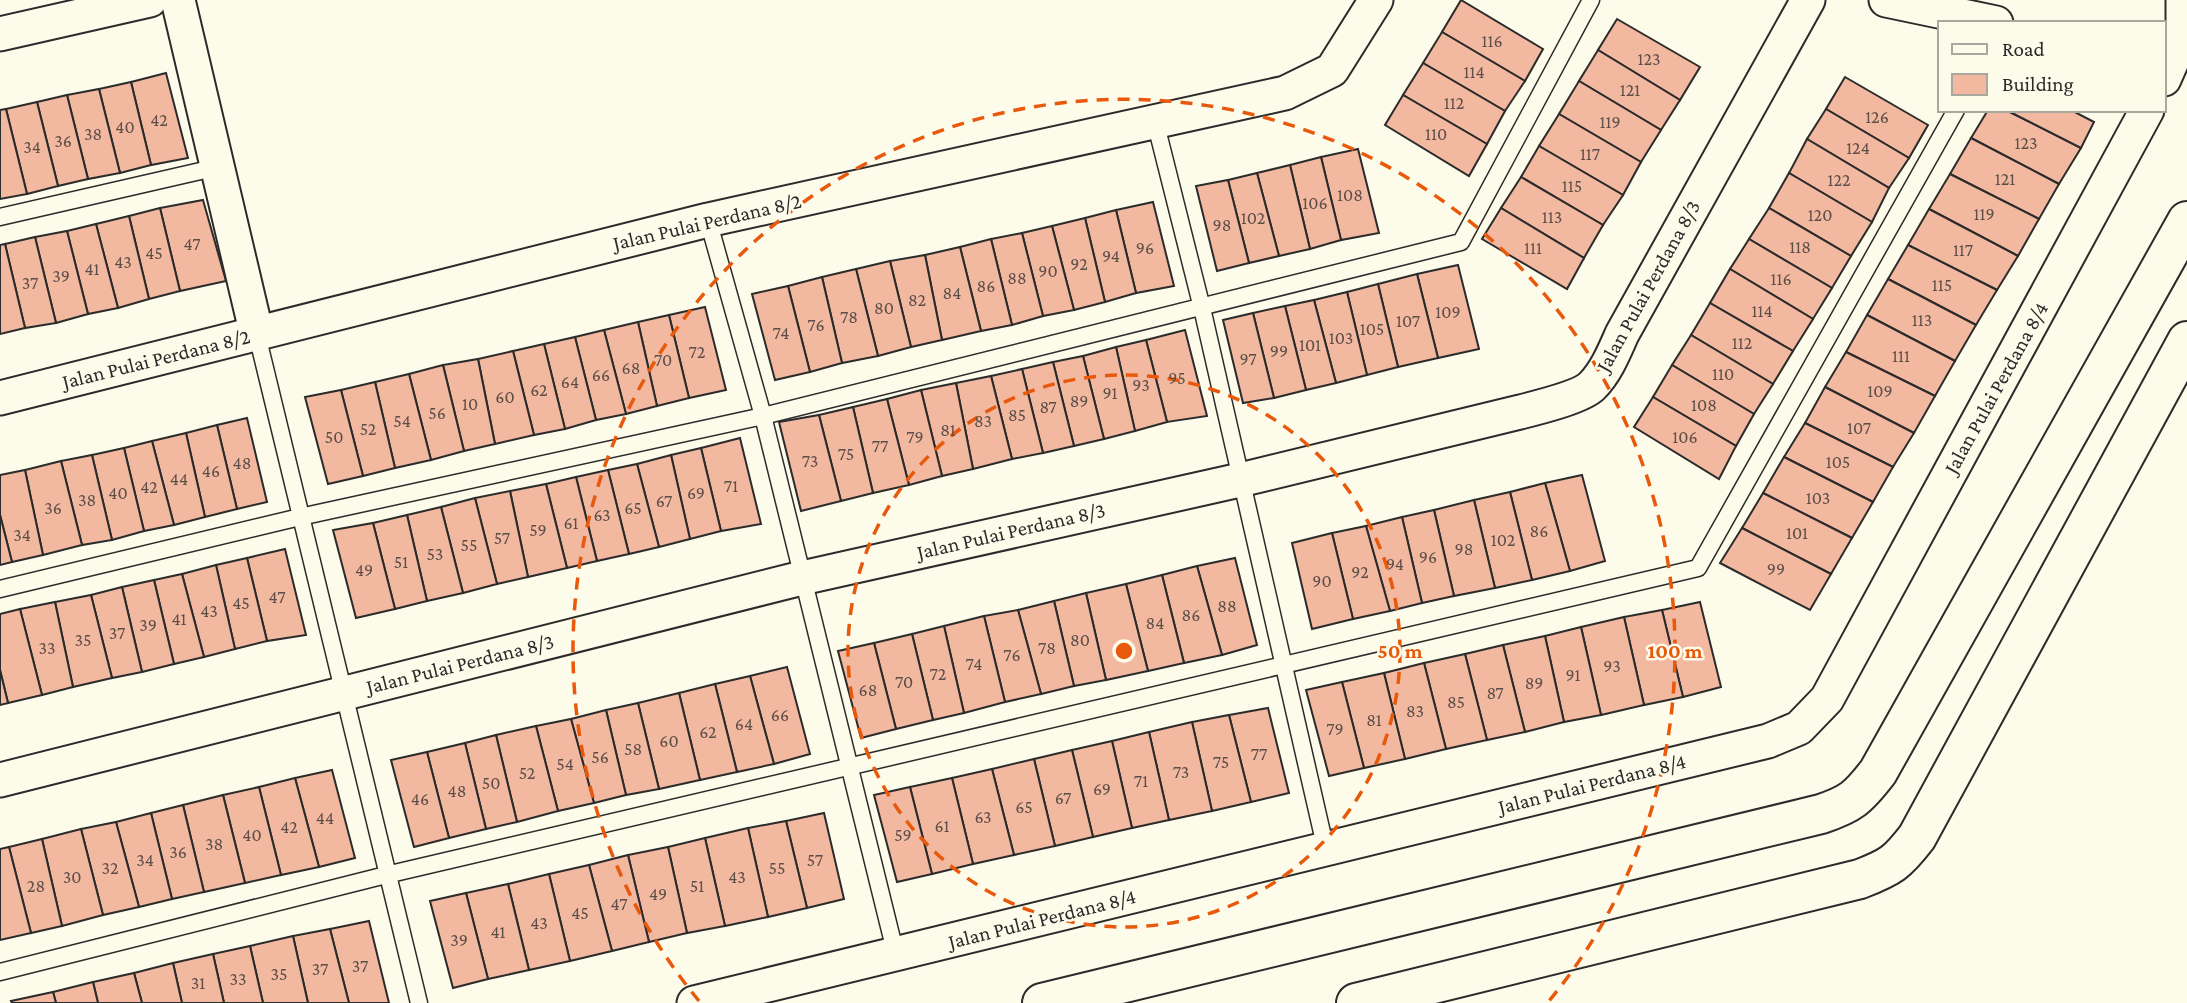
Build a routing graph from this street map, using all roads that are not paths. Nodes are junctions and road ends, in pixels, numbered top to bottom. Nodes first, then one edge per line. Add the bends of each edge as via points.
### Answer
1 (150, 0) edge
2 (178, 0) edge
3 (1376, 0) edge
4 (1591, 0) edge
5 (1808, 0) edge
6 (1886, 0) edge
7 (2183, 0) edge
8 (1986, 21) edge
9 (0, 34) edge
10 (2167, 67) edge
11 (1955, 112) edge
12 (2146, 112) edge
13 (1155, 121) junction
14 (218, 167) junction
15 (0, 217) edge
16 (708, 220) junction
17 (2187, 221) edge
18 (1202, 308) junction
19 (257, 335) junction
20 (2187, 341) edge
21 (0, 398) edge
22 (763, 416) junction
23 (1240, 480) junction
24 (300, 517) junction
25 (802, 578) junction
26 (0, 589) edge
27 (1284, 666) junction
28 (343, 694) junction
29 (852, 768) junction
30 (0, 780) edge
31 (1326, 850) junction
32 (386, 875) junction
33 (896, 955) junction
34 (0, 972) edge
35 (419, 1003) edge
36 (694, 1003) edge
37 (1042, 1003) edge
38 (1356, 1003) edge

1 - 9 street
2 - 14 street
3 - 13 street, Jalan Pulai Perdana 8/2 via 1332,70 1286,93
4 - 18 lane via 1461,242
5 - 23 street, Jalan Pulai Perdana 8/3 via 1609,362 1590,388 1545,405
6 - 8 street
7 - 10 street via 2183,36
11 - 27 lane via 1698,568
12 - 31 street, Jalan Pulai Perdana 8/4 via 1827,699 1798,728 1768,741
13 - 16 street, Jalan Pulai Perdana 8/2
13 - 18 lane
14 - 15 lane
14 - 19 street
16 - 19 street, Jalan Pulai Perdana 8/2
16 - 22 lane
17 - 37 street via 1878,772 1847,805
18 - 22 lane
18 - 23 lane
19 - 21 street, Jalan Pulai Perdana 8/2
19 - 24 lane
20 - 38 street via 1917,837 1889,868 1860,879
22 - 24 lane
22 - 25 lane
23 - 25 street, Jalan Pulai Perdana 8/3
23 - 27 lane
24 - 26 lane
24 - 28 lane
25 - 28 street, Jalan Pulai Perdana 8/3
25 - 29 lane
27 - 29 lane
27 - 31 lane
28 - 30 street, Jalan Pulai Perdana 8/3
28 - 32 lane
29 - 32 lane
29 - 33 lane
31 - 33 street, Jalan Pulai Perdana 8/4
32 - 34 lane
32 - 35 lane
33 - 36 street, Jalan Pulai Perdana 8/4

